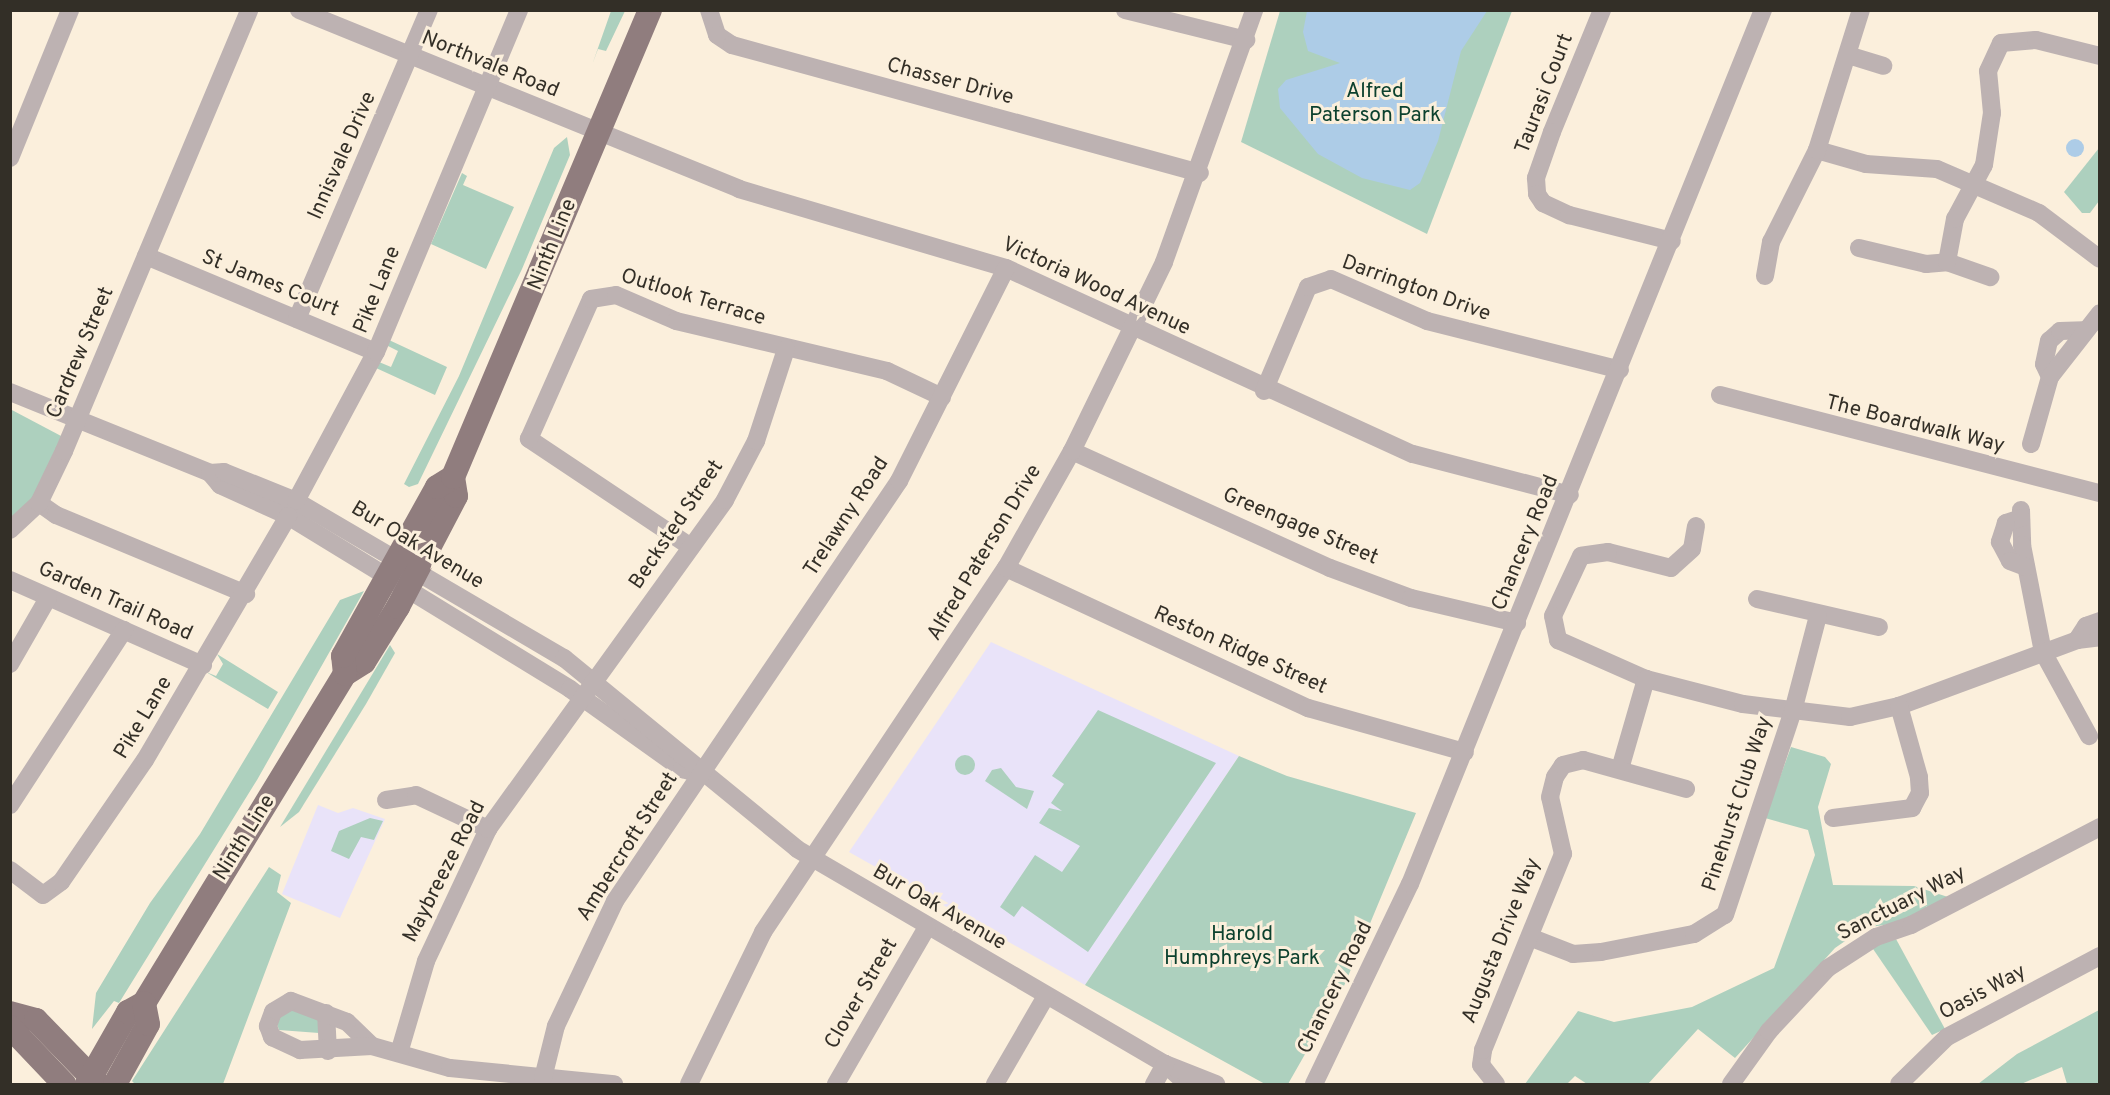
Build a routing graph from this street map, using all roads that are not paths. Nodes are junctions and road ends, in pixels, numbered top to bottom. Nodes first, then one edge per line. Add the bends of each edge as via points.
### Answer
1 (70, 10) edge
2 (249, 10) edge
3 (299, 10) edge
4 (429, 10) edge
5 (519, 10) edge
6 (650, 10) edge
7 (709, 10) edge
8 (1125, 10) edge
9 (1254, 10) edge
10 (1602, 10) edge
11 (1763, 10) edge
12 (1861, 10) edge
13 (1246, 40) junction
14 (1848, 56) junction
15 (2100, 56) edge
16 (411, 58) junction
17 (1883, 66) dead end
18 (488, 90) junction
19 (599, 133) junction
20 (1817, 150) junction
21 (10, 158) edge
22 (1200, 173) junction
23 (1973, 188) junction
24 (1672, 241) junction
25 (1858, 248) dead end
26 (147, 256) junction
27 (2100, 259) edge
28 (1947, 262) junction
29 (1006, 268) junction
30 (1765, 276) dead end
31 (1990, 278) dead end
32 (2100, 313) edge
33 (297, 319) junction
34 (1135, 329) junction
35 (786, 349) junction
36 (376, 352) junction
37 (1620, 370) junction
38 (1264, 391) junction
39 (10, 392) edge
40 (1720, 395) dead end
41 (942, 397) junction
42 (77, 420) junction
43 (2031, 444) dead end
44 (1072, 451) junction
45 (2100, 492) edge
46 (1570, 495) junction
47 (39, 502) junction
48 (292, 509) junction
49 (2021, 514) dead end
50 (1696, 526) dead end
51 (10, 530) edge
52 (691, 547) junction
53 (1006, 568) junction
54 (402, 576) junction
55 (10, 580) edge
56 (246, 594) junction
57 (48, 598) junction
58 (1757, 599) dead end
59 (1818, 616) junction
60 (2100, 621) edge
61 (1517, 623) junction
62 (1879, 627) dead end
63 (124, 630) junction
64 (2100, 637) edge
65 (2077, 640) junction
66 (2043, 652) junction
67 (10, 664) edge
68 (203, 665) junction
69 (593, 678) junction
70 (1646, 679) junction
71 (580, 696) junction
72 (1899, 706) junction
73 (1793, 711) junction
74 (2089, 736) dead end
75 (1465, 752) junction
76 (1620, 769) junction
77 (700, 774) junction
78 (1686, 789) dead end
79 (386, 800) dead end
80 (10, 805) edge
81 (1833, 819) dead end
82 (488, 829) junction
83 (2098, 830) edge
84 (810, 857) junction
85 (10, 870) edge
86 (927, 927) junction
87 (1532, 938) junction
88 (2100, 956) edge
89 (1046, 996) junction
90 (144, 1003) junction
91 (10, 1013) edge
92 (326, 1013) junction
93 (10, 1027) edge
94 (372, 1046) junction
95 (328, 1050) junction
96 (399, 1053) junction
97 (1165, 1064) junction
98 (543, 1078) junction
99 (92, 1082) edge
100 (64, 1084) edge
101 (115, 1084) edge
102 (614, 1084) edge
103 (689, 1084) edge
104 (837, 1084) edge
105 (995, 1084) edge
106 (1154, 1084) edge
107 (1187, 1084) edge
108 (1216, 1084) edge
109 (1314, 1084) edge
110 (1496, 1084) edge
111 (1731, 1084) edge
112 (1899, 1084) edge

1 - 21 street
2 - 26 street, Cardrew Street
3 - 16 street, Northvale Road
4 - 16 street, Innisvale Drive
5 - 18 street, Pike Lane
6 - 19 main road, Ninth Line
7 - 22 street, Chasser Drive via 717,35 742,48
8 - 13 street
9 - 13 street, Alfred Paterson Drive
10 - 24 street, Taurasi Court via 1551,132 1536,178 1537,194 1552,209 1569,215
11 - 24 street, Chancery Road
12 - 14 street
13 - 22 street, Alfred Paterson Drive
14 - 17 street
14 - 20 street
15 - 23 street via 2036,40 2001,43 1988,71 1990,138
16 - 18 street, Northvale Road
16 - 33 street, Innisvale Drive
18 - 19 street, Northvale Road
18 - 36 street, Pike Lane
19 - 29 street, Victoria Wood Avenue via 739,189
19 - 54 main road, Ninth Line via 453,477 437,487
20 - 23 street via 1866,164 1937,169
20 - 30 street via 1771,242
22 - 34 street, Alfred Paterson Drive
23 - 27 street via 2039,213
23 - 28 street via 1955,219
24 - 37 street, Chancery Road
25 - 28 street via 1926,264
26 - 33 street, St James Court
26 - 42 street, Cardrew Street
28 - 31 street
29 - 34 street, Victoria Wood Avenue
29 - 41 street, Trelawny Road
32 - 43 street via 2050,377
33 - 36 street, St James Court
34 - 38 street, Victoria Wood Avenue
34 - 44 street, Alfred Paterson Drive
35 - 41 street, Outlook Terrace via 887,371
35 - 52 street, Becksted Street via 756,441 725,500
35 - 52 street, Outlook Terrace via 676,321 616,295 591,299 578,318 529,439
36 - 48 street, Pike Lane
37 - 38 street, Darrington Drive via 1427,321 1331,279 1308,287
37 - 46 street, Chancery Road
38 - 46 street, Victoria Wood Avenue via 1413,454
39 - 42 street, Bur Oak Avenue
40 - 45 street, The Boardwalk Way
41 - 77 street, Trelawny Road via 893,490
42 - 47 street, Cardrew Street
42 - 48 street, Bur Oak Avenue via 210,473 220,485
44 - 53 street, Alfred Paterson Drive
44 - 61 street, Greengage Street via 1330,567 1411,598
46 - 61 street, Chancery Road
47 - 51 street
47 - 56 street via 56,515
48 - 54 street, Bur Oak Avenue
48 - 56 street, Pike Lane
49 - 66 street via 2026,567
50 - 70 street via 1692,549 1671,568 1608,552 1581,556 1553,616 1558,640
52 - 69 street, Becksted Street
53 - 75 street, Reston Ridge Street via 1308,708
53 - 84 street, Alfred Paterson Drive
54 - 69 street, Bur Oak Avenue
54 - 71 street, Bur Oak Avenue
54 - 90 main road, Ninth Line via 343,656 345,674
55 - 57 street, Garden Trail Road
56 - 68 street, Pike Lane
57 - 63 street, Garden Trail Road
57 - 67 street
58 - 59 street
59 - 62 street
59 - 73 street, Pinehurst Club Way
60 - 65 street via 2086,626
61 - 75 street, Chancery Road
63 - 68 street, Garden Trail Road
63 - 80 street
64 - 65 street
65 - 66 street
66 - 72 street
66 - 74 street
68 - 85 street, Pike Lane via 131,783 53,891 41,894
69 - 71 street
69 - 77 street, Bur Oak Avenue via 690,758
70 - 73 street
70 - 76 street
71 - 77 street, Bur Oak Avenue via 682,769
71 - 82 street, Maybreeze Road
72 - 73 street via 1850,717
72 - 81 street via 1919,777 1920,793 1912,808
73 - 87 street, Pinehurst Club Way via 1725,915 1694,934 1601,952 1573,954
75 - 109 street, Chancery Road via 1359,1001
76 - 78 street, Augusta Drive Way
76 - 87 street, Augusta Drive Way via 1573,761 1555,777 1550,797 1563,854
77 - 84 street, Bur Oak Avenue
77 - 98 street, Ambercroft Street via 599,932 556,1026
79 - 82 street via 416,795
82 - 96 street, Maybreeze Road via 426,961
83 - 111 street, Sanctuary Way via 1911,925 1876,937 1828,968 1769,1031
84 - 86 street, Bur Oak Avenue
84 - 103 street, Alfred Paterson Drive via 739,974
86 - 89 street, Bur Oak Avenue
86 - 104 street, Clover Street
87 - 110 street, Augusta Drive Way via 1482,1050 1481,1065
88 - 112 street, Oasis Way via 1947,1037
89 - 97 street, Bur Oak Avenue
89 - 105 street
90 - 99 main road, Ninth Line via 128,1012
90 - 101 main road via 148,1024
91 - 99 main road via 36,1020
92 - 94 street via 364,1033
92 - 95 street
92 - 95 street via 291,1001 279,1006 268,1026 284,1044
93 - 100 main road
94 - 95 street
94 - 96 street
96 - 98 street via 450,1068
97 - 106 street
97 - 107 street, Bur Oak Avenue
97 - 108 street, Bur Oak Avenue
98 - 102 street

